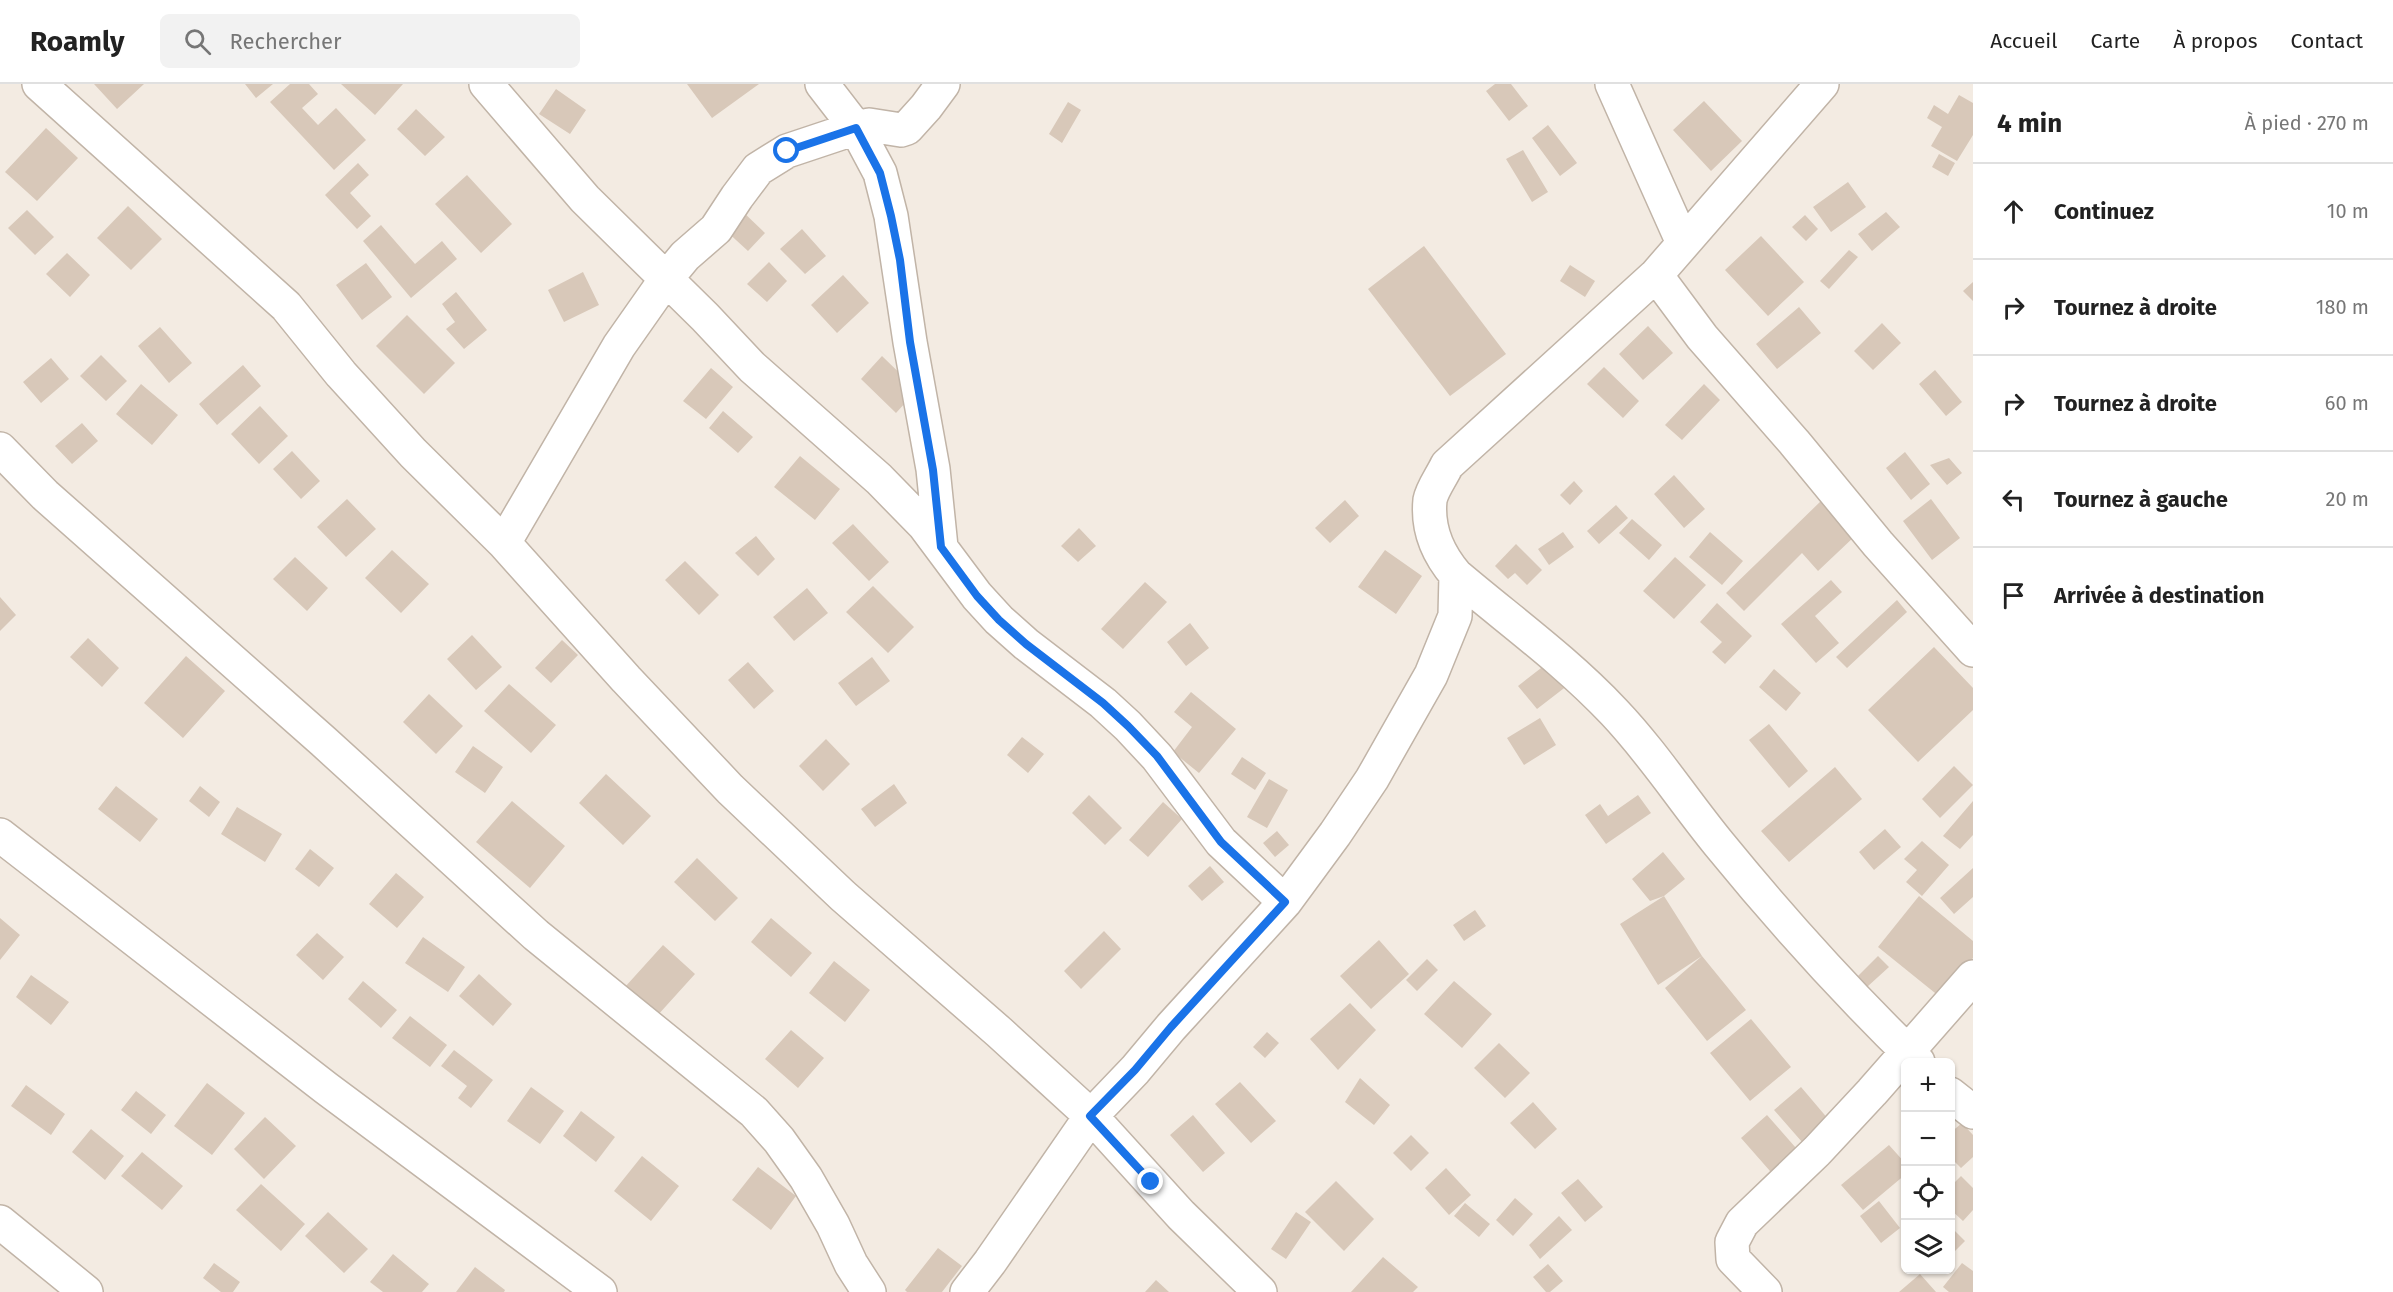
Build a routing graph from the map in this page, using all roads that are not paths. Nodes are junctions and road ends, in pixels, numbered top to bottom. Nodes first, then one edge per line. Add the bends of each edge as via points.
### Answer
1 (39, 84) edge
2 (486, 84) edge
3 (822, 84) edge
4 (943, 84) edge
5 (1612, 84) edge
6 (1822, 84) edge
7 (856, 128) junction
8 (1683, 243) junction
9 (1656, 274) junction
10 (666, 279) junction
11 (0, 449) edge
12 (504, 543) junction
13 (941, 547) junction
14 (1456, 575) junction
15 (1973, 650) edge
16 (0, 835) edge
17 (1285, 902) junction
18 (1973, 977) edge
19 (1912, 1058) edge
20 (1901, 1069) edge
21 (1955, 1098) edge
22 (1973, 1112) edge
23 (1090, 1116) junction
24 (0, 1222) edge
25 (86, 1292) edge
26 (600, 1292) edge
27 (869, 1292) edge
28 (967, 1292) edge
29 (1260, 1292) edge
30 (1765, 1292) edge

1 - 12 street via 286,306 412,453
2 - 10 street via 567,178
3 - 7 street
4 - 7 street via 907,128
5 - 8 street
6 - 8 street
7 - 10 street via 787,151 758,170 716,229
7 - 13 street via 880,173 900,260
8 - 9 street
9 - 14 street via 1447,465 1430,499 1432,535 1443,560
9 - 15 street via 1702,337
10 - 12 street via 619,346
10 - 13 street via 752,367 879,479
11 - 27 street via 45,495 536,935 754,1112 780,1140 806,1178
12 - 23 street via 626,679 782,841
13 - 17 street via 999,620 1136,734 1221,842
14 - 17 street via 1455,616 1431,675 1372,779
14 - 19 street via 1577,675 1614,712 1757,889
16 - 26 street via 326,1088
17 - 23 street
18 - 19 street
20 - 30 street via 1742,1224 1732,1242 1733,1259
21 - 22 street
23 - 28 street
23 - 29 street via 1181,1215
24 - 25 street

